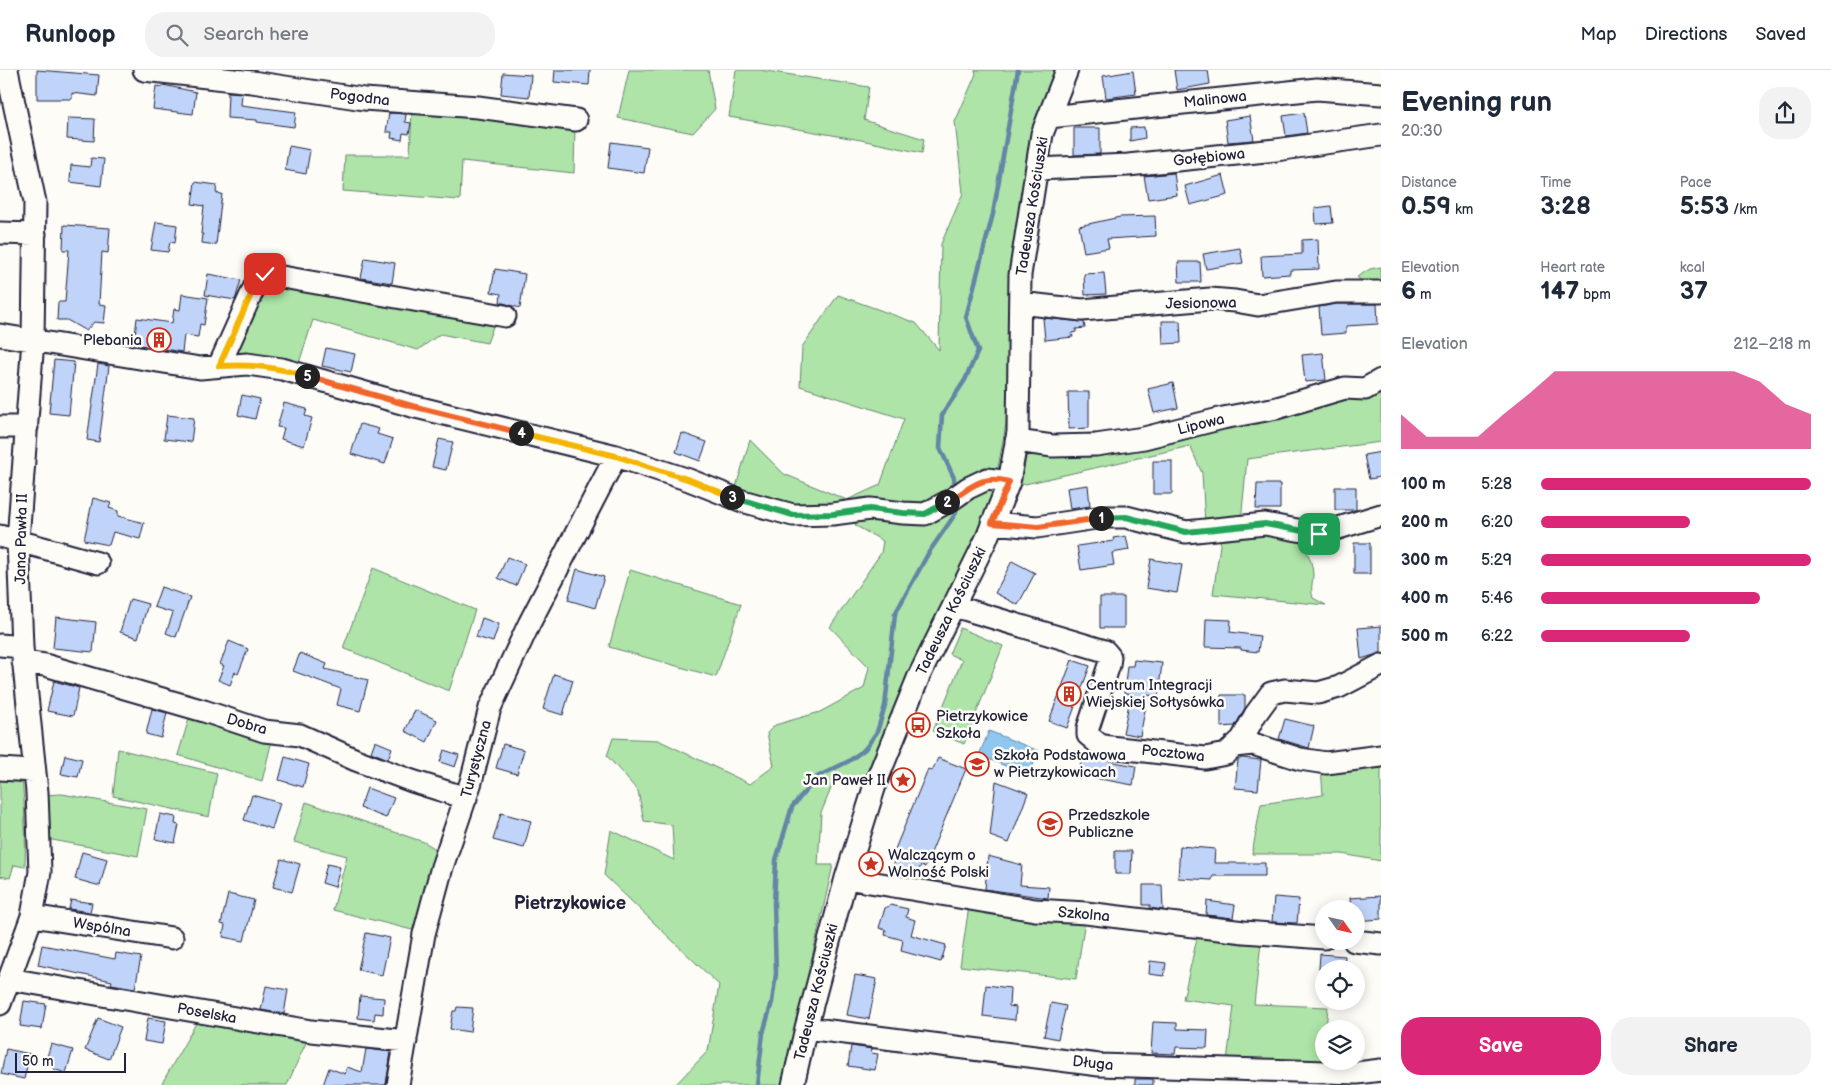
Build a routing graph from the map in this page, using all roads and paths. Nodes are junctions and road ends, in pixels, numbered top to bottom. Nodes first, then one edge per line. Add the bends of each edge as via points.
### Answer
1 (7, 70) edge
2 (144, 70) edge
3 (1067, 70) edge
4 (1381, 94) edge
5 (1049, 117) junction
6 (576, 120) dead end
7 (1381, 135) edge
8 (1037, 169) junction
9 (0, 233) edge
10 (35, 234) junction
11 (1381, 292) edge
12 (1020, 303) junction
13 (505, 316) dead end
14 (0, 335) edge
15 (33, 340) junction
16 (219, 366) junction
17 (1381, 380) edge
18 (0, 427) edge
19 (27, 427) junction
20 (1016, 441) junction
21 (616, 456) junction
22 (1009, 482) junction
23 (1381, 515) edge
24 (992, 523) junction
25 (9, 538) edge
26 (98, 563) dead end
27 (954, 606) junction
28 (0, 645) edge
29 (22, 654) junction
30 (1381, 665) edge
31 (1234, 746) junction
32 (1381, 756) edge
33 (0, 769) edge
34 (34, 771) junction
35 (466, 798) junction
36 (846, 878) junction
37 (32, 916) junction
38 (1315, 937) edge
39 (172, 938) dead end
40 (1365, 942) edge
41 (1381, 944) edge
42 (4, 989) edge
43 (806, 1028) junction
44 (406, 1041) junction
45 (1381, 1070) edge
46 (398, 1085) edge
47 (794, 1085) edge

1 - 10 street, Jana Pawła II via 35,202
2 - 6 street, Pogodna via 364,99
3 - 5 street, Tadeusza Kościuszki
4 - 5 street, Malinowa via 1317,89
5 - 8 street, Tadeusza Kościuszki via 1042,134
7 - 8 street, Gołębiowa via 1276,150 1128,165
8 - 12 street, Tadeusza Kościuszki via 1020,275
9 - 10 street
10 - 15 street, Jana Pawła II
11 - 12 street, Jesionowa via 1336,292 1258,305 1210,300 1082,310
12 - 20 street, Tadeusza Kościuszki
13 - 16 street via 265,274 258,279
14 - 15 street
15 - 16 street via 200,368
15 - 19 street, Jana Pawła II
16 - 21 street via 248,364 282,369 412,406
17 - 20 street, Lipowa via 1365,389 1345,388 1277,408 1144,438 1053,446
18 - 19 street
19 - 25 street, Jana Pawła II
20 - 22 street, Tadeusza Kościuszki
21 - 22 street via 742,501 793,515 870,509 925,514 987,479
21 - 35 street, Turystyczna via 529,624 490,708
22 - 24 street, Tadeusza Kościuszki
23 - 24 street via 1319,534 1265,524 1186,532 1126,517 1103,517 1038,527
24 - 27 street, Tadeusza Kościuszki
25 - 26 street
25 - 29 street, Jana Pawła II
27 - 31 street, Pocztowa via 1105,651 1110,657 1088,728 1088,735 1100,745 1205,758 1226,754
27 - 36 street, Tadeusza Kościuszki via 919,676 876,782
28 - 29 street, Dobra
29 - 34 street, Jana Pawła II
29 - 35 street, Dobra via 45,665 264,731 300,735 356,760
30 - 31 street, Pocztowa via 1339,687 1318,693 1285,690 1271,693 1242,739
31 - 32 street via 1253,744 1300,759 1326,763
33 - 34 street
34 - 37 street, Jana Pawła II via 40,872
35 - 44 street, Turystyczna via 442,867 424,934
36 - 38 street, Szkolna via 1035,910
36 - 43 street, Tadeusza Kościuszki
37 - 39 street, Wspólna
37 - 42 street, Jana Pawła II
40 - 41 street
42 - 44 street, Poselska
43 - 45 street, Długa via 1099,1064 1357,1073
43 - 47 street, Tadeusza Kościuszki
44 - 46 street, Turystyczna

